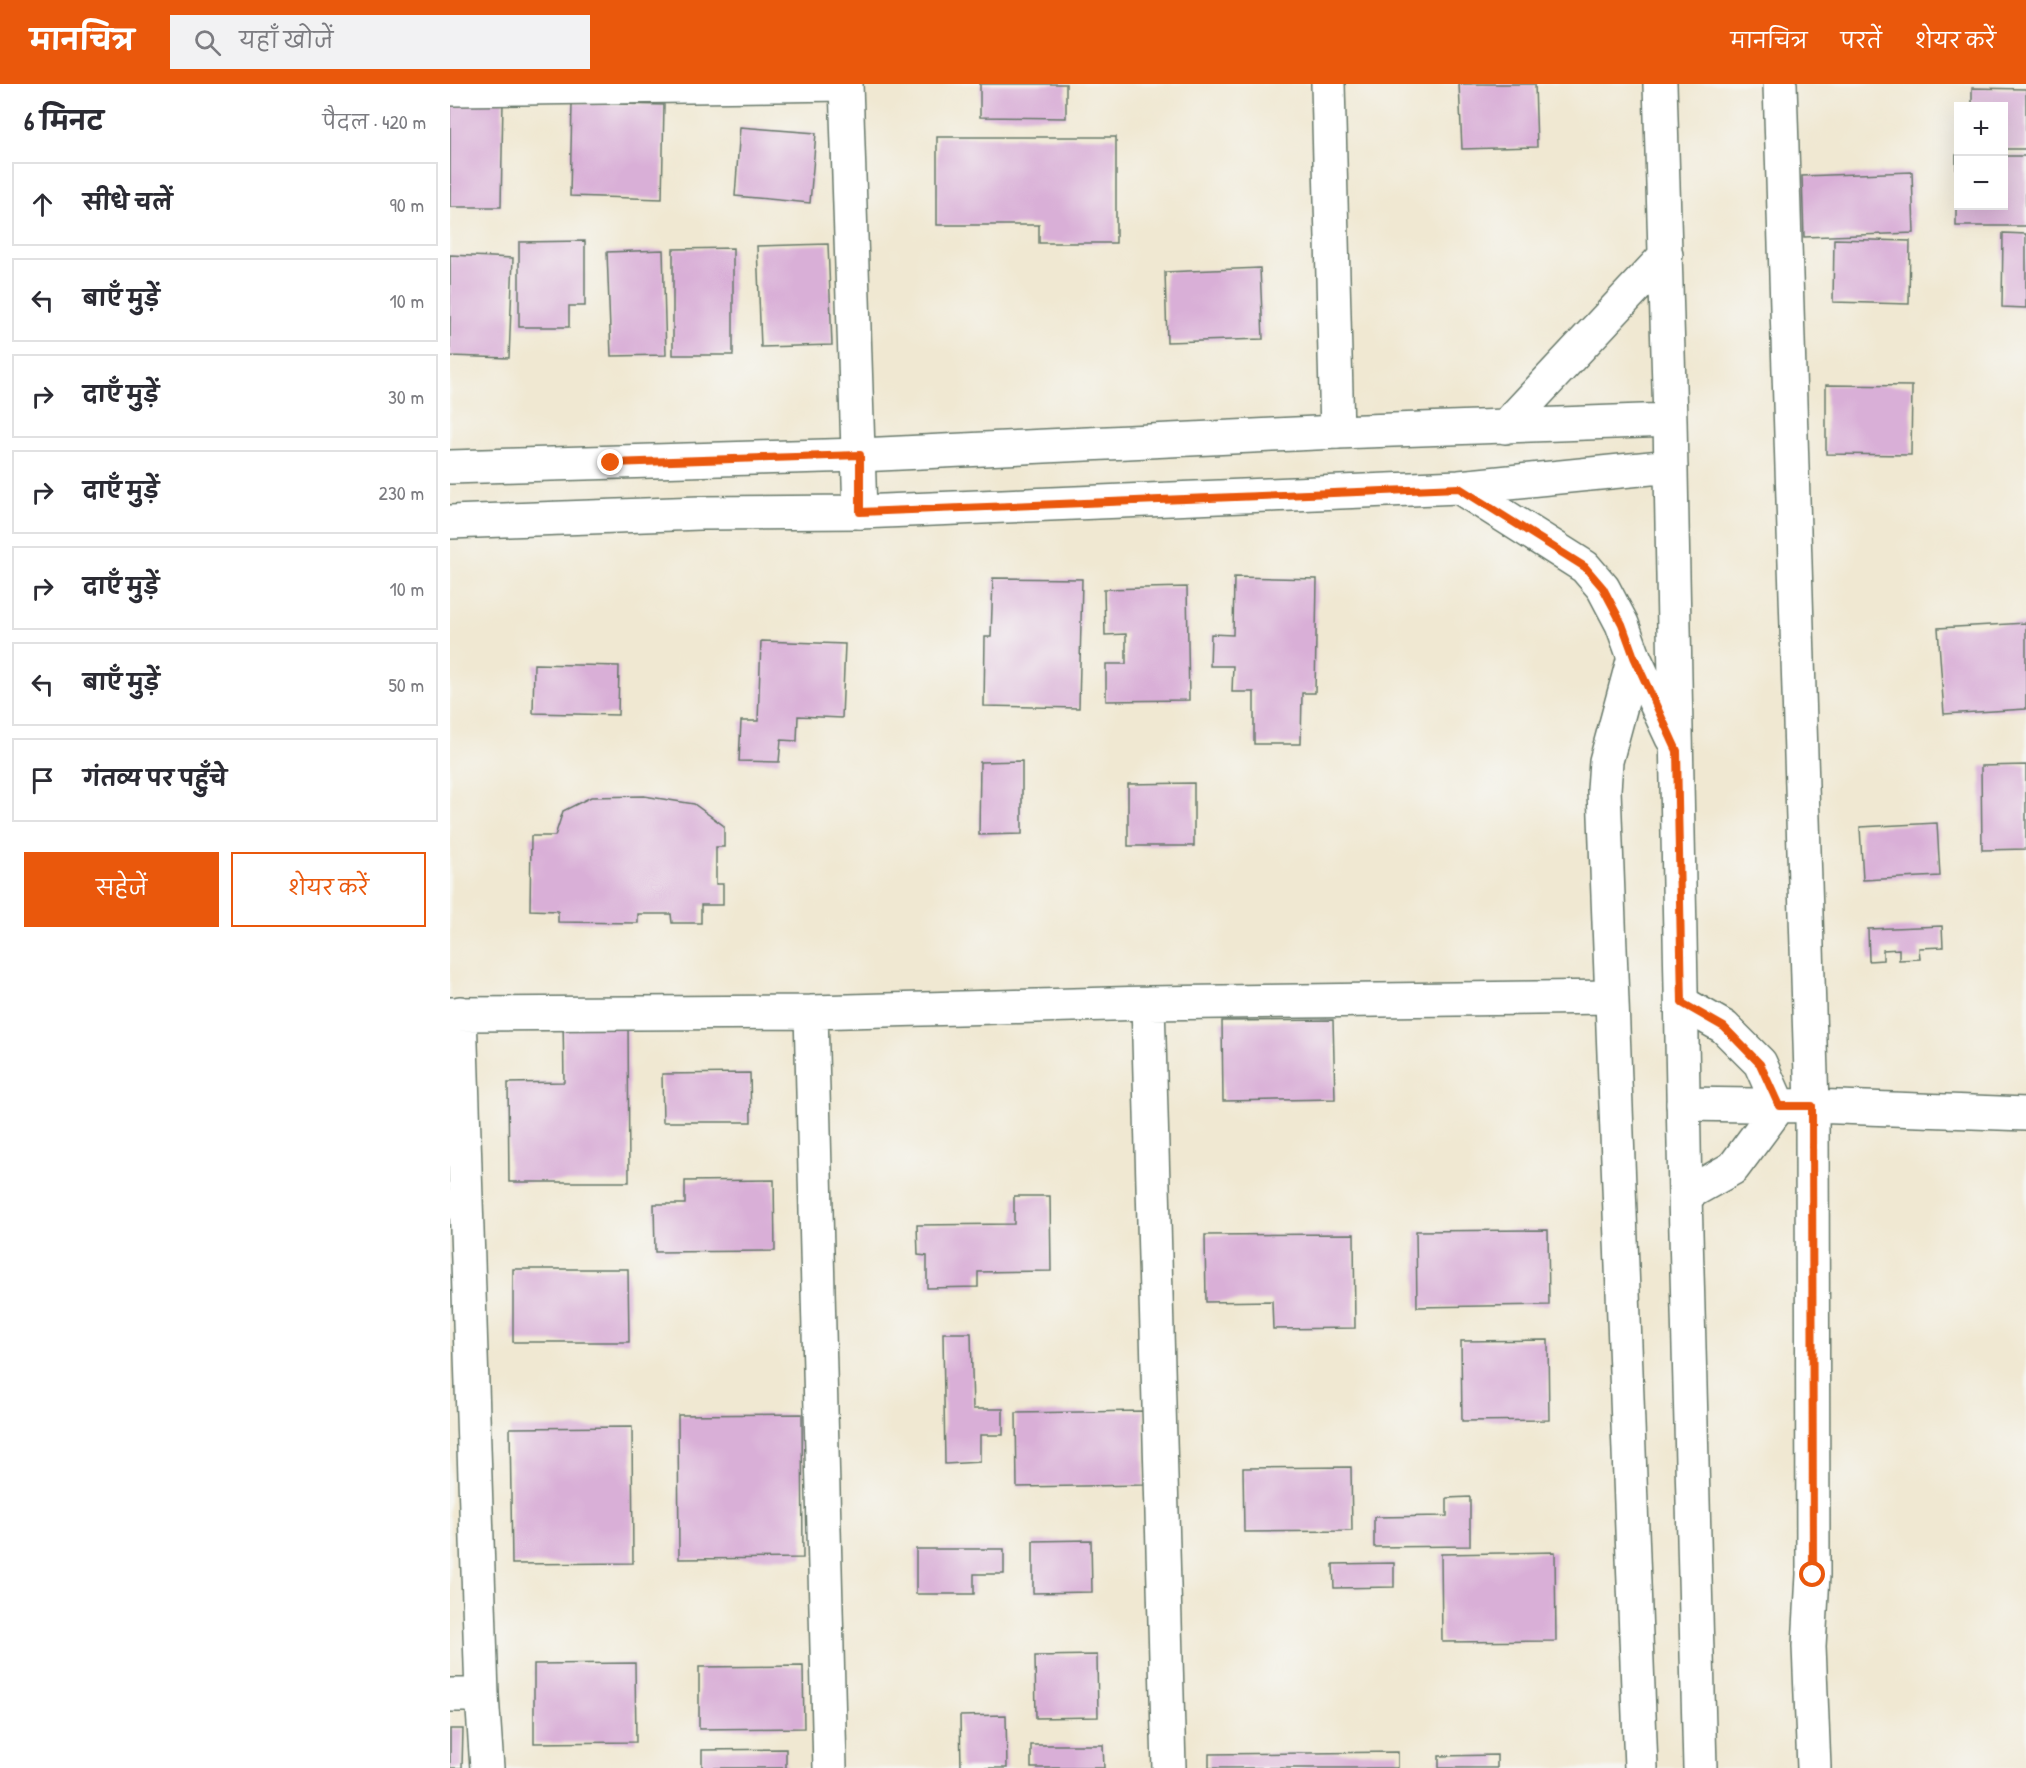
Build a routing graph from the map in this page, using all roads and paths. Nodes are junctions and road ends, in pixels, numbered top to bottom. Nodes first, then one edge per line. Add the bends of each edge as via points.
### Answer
1 (1328, 84) edge
2 (1660, 84) edge
3 (1780, 84) edge
4 (450, 89) edge
5 (1666, 255) junction
6 (1670, 420) junction
7 (1505, 427) junction
8 (1337, 432) junction
9 (860, 455) junction
10 (1671, 466) junction
11 (450, 467) edge
12 (1459, 488) junction
13 (860, 512) junction
14 (450, 522) edge
15 (1634, 657) junction
16 (1677, 751) junction
17 (1611, 997) junction
18 (1148, 1003) junction
19 (1682, 1003) junction
20 (811, 1012) junction
21 (455, 1013) edge
22 (1683, 1104) junction
23 (1779, 1106) junction
24 (1812, 1106) junction
25 (2026, 1114) edge
26 (1685, 1195) junction
27 (450, 1695) edge
28 (482, 1695) junction
29 (487, 1768) edge
30 (830, 1768) edge
31 (1169, 1768) edge
32 (1641, 1768) edge
33 (1700, 1768) edge
34 (1814, 1768) edge

1 - 8 street
2 - 5 street
3 - 24 street
4 - 9 street via 846,84
5 - 6 street
5 - 7 street
6 - 7 street
6 - 10 street
7 - 8 street
8 - 9 street
9 - 11 street
9 - 13 street
10 - 12 street
10 - 16 street
12 - 13 street
12 - 15 street via 1585,567 1603,588
13 - 14 street
15 - 16 street
15 - 17 street via 1606,761
16 - 19 street
17 - 18 street
17 - 32 street
18 - 20 street
18 - 31 street
19 - 22 street
19 - 23 street via 1724,1027 1760,1064
20 - 21 street
20 - 30 street
21 - 28 street
22 - 23 street
22 - 26 street
23 - 24 street
23 - 26 street via 1733,1168
24 - 25 street
24 - 34 street via 1813,1575 1809,1646
26 - 33 street
27 - 28 street
28 - 29 street

